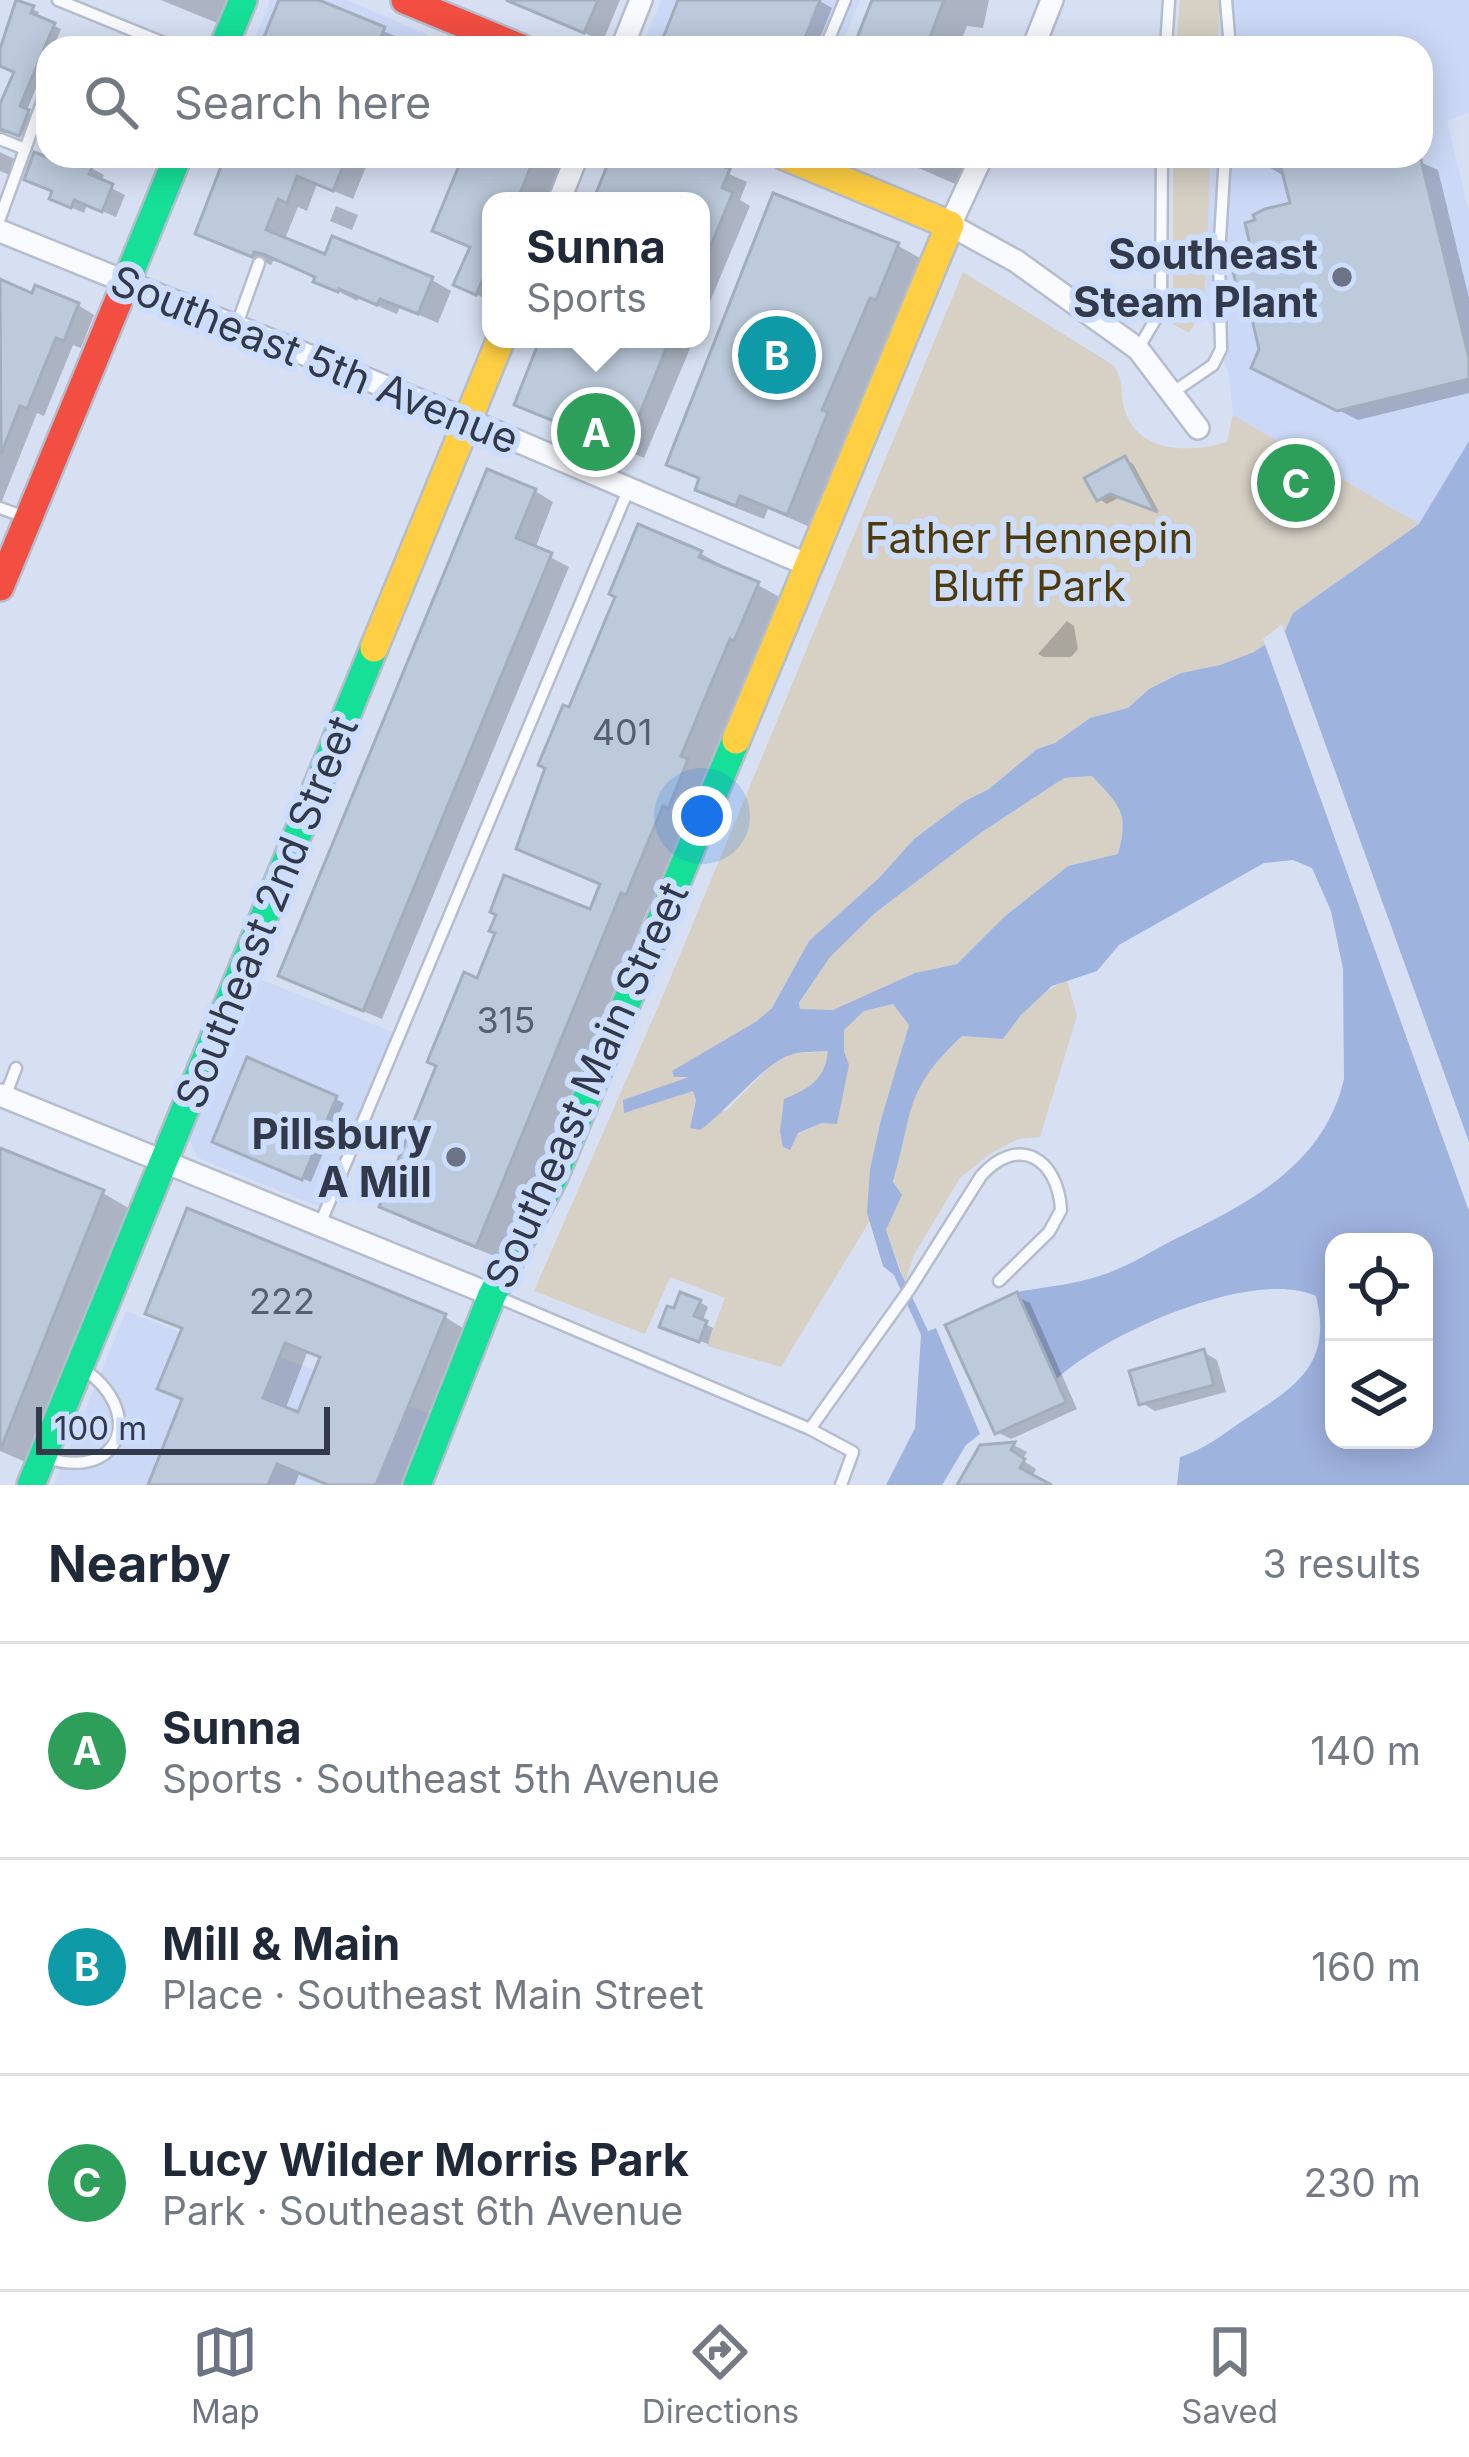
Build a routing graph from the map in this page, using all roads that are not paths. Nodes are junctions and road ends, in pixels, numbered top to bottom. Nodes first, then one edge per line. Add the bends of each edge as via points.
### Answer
1 (58, 0) edge
2 (243, 0) edge
3 (405, 0) edge
4 (641, 0) edge
5 (845, 0) edge
6 (1052, 0) edge
7 (1169, 0) edge
8 (1226, 0) edge
9 (146, 36) edge
10 (228, 36) edge
11 (492, 36) edge
12 (627, 36) edge
13 (830, 36) edge
14 (1038, 36) edge
15 (1167, 36) edge
16 (1230, 36) edge
17 (36, 119) edge
18 (0, 139) edge
19 (25, 149) junction
20 (173, 168) edge
21 (814, 168) edge
22 (976, 168) edge
23 (1162, 168) edge
24 (1224, 168) edge
25 (0, 218) edge
26 (950, 225) junction
27 (0, 231) edge
28 (259, 263) dead end
29 (125, 282) junction
30 (236, 327) junction
31 (498, 348) edge
32 (1138, 349) junction
33 (1172, 393) junction
34 (468, 420) junction
35 (1198, 428) dead end
36 (628, 488) junction
37 (0, 508) edge
38 (28, 518) junction
39 (808, 565) junction
40 (0, 587) edge
41 (16, 1068) dead end
42 (2, 1096) edge
43 (164, 1160) junction
44 (320, 1224) junction
45 (999, 1281) dead end
46 (492, 1295) junction
47 (80, 1366) junction
48 (810, 1429) junction
49 (43, 1456) junction
50 (32, 1485) edge
51 (417, 1485) edge
52 (841, 1485) edge

1 - 9 lane
2 - 10 street
3 - 11 street
4 - 12 street
5 - 13 lane
6 - 14 street
7 - 15 lane
8 - 16 lane
17 - 19 lane
18 - 19 lane
19 - 25 lane
20 - 29 street
21 - 26 street
22 - 26 street, Southeast Main Street
23 - 32 lane via 1161,299
24 - 33 lane via 1221,350
26 - 32 street
26 - 39 street, Southeast Main Street
27 - 29 street, Southeast 5th Avenue
28 - 30 lane
29 - 30 street, Southeast 5th Avenue
29 - 38 street
30 - 34 street, Southeast 5th Avenue
31 - 34 street, Southeast 2nd Street
32 - 33 street
33 - 35 street
34 - 36 street, Southeast 5th Avenue
34 - 43 street, Southeast 2nd Street
36 - 39 street, Southeast 5th Avenue
36 - 44 lane
37 - 38 lane
38 - 40 street
39 - 46 street, Southeast Main Street via 553,1179
41 - 42 lane
42 - 43 street
43 - 44 street
43 - 47 street, Southeast 2nd Street
44 - 46 street
45 - 48 lane via 1060,1210 1054,1177 1034,1156 993,1162
46 - 48 lane
46 - 51 street, Southeast Main Street
47 - 49 street, Southeast 2nd Street
47 - 49 lane via 115,1397 114,1443 77,1465
48 - 52 lane via 853,1452
49 - 50 street, Southeast 2nd Street

